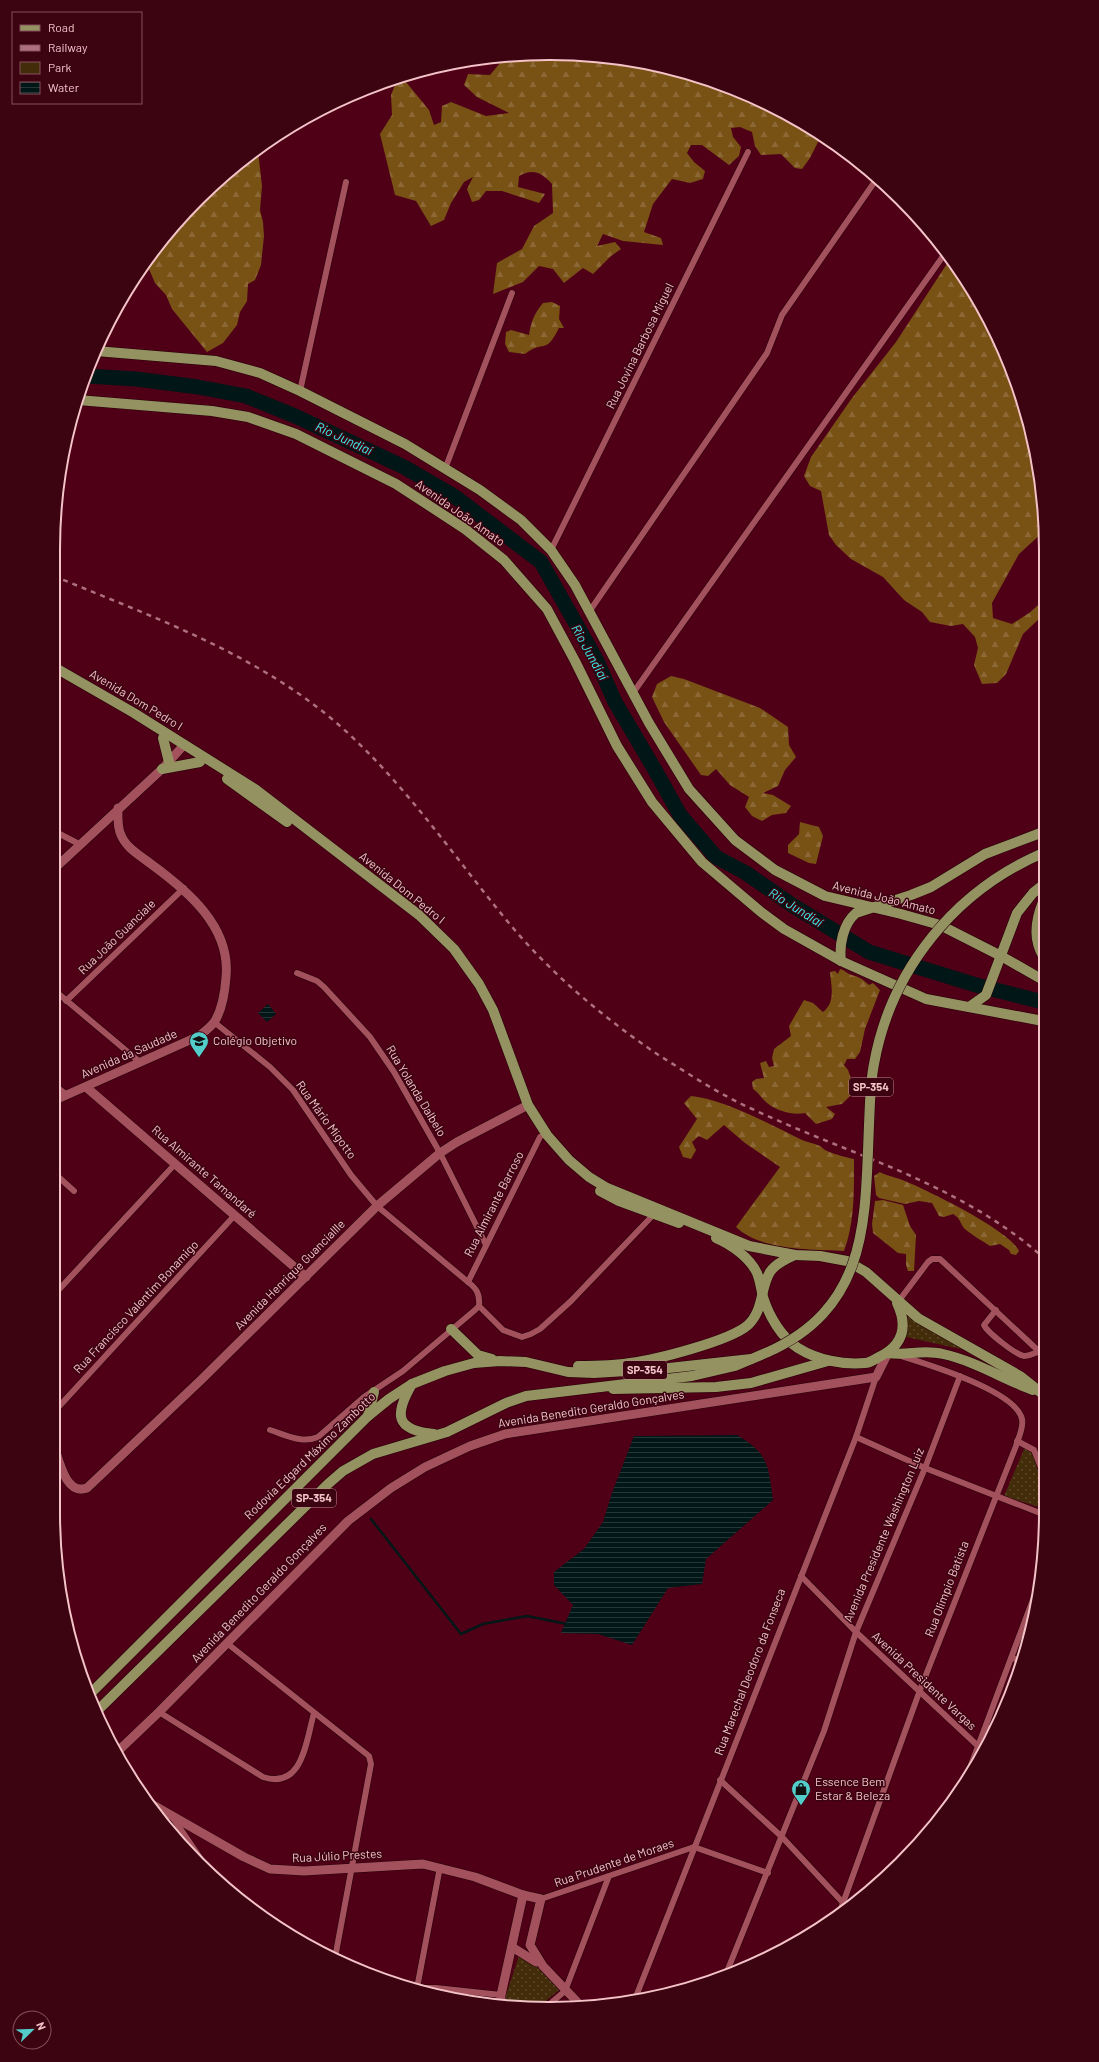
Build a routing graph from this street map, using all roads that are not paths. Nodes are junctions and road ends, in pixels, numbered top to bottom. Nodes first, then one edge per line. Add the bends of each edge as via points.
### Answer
1 (748, 152) dead end
2 (346, 182) dead end
3 (874, 183) edge
4 (942, 258) edge
5 (512, 293) dead end
6 (102, 351) edge
7 (300, 390) junction
8 (84, 400) edge
9 (445, 469) junction
10 (551, 550) junction
11 (589, 612) junction
12 (60, 671) edge
13 (60, 676) edge
14 (633, 693) junction
15 (163, 738) junction
16 (182, 747) junction
17 (200, 762) junction
18 (165, 765) junction
19 (118, 808) junction
20 (60, 834) edge
21 (1039, 834) edge
22 (79, 844) junction
23 (1039, 855) edge
24 (60, 863) edge
25 (184, 888) junction
26 (1039, 888) edge
27 (872, 907) junction
28 (1039, 917) edge
29 (1039, 945) edge
30 (1001, 956) junction
31 (842, 961) junction
32 (297, 974) dead end
33 (1039, 978) edge
34 (60, 996) edge
35 (66, 1001) junction
36 (969, 1007) junction
37 (1039, 1020) edge
38 (214, 1022) junction
39 (141, 1063) junction
40 (86, 1086) junction
41 (60, 1089) edge
42 (67, 1095) junction
43 (60, 1098) edge
44 (526, 1106) junction
45 (540, 1137) junction
46 (440, 1153) junction
47 (176, 1163) junction
48 (60, 1178) edge
49 (74, 1191) dead end
50 (377, 1206) junction
51 (657, 1211) junction
52 (235, 1215) junction
53 (690, 1224) junction
54 (486, 1244) junction
55 (795, 1255) junction
56 (306, 1277) junction
57 (468, 1282) junction
58 (60, 1288) edge
59 (763, 1297) junction
60 (896, 1300) junction
61 (479, 1306) junction
62 (996, 1310) junction
63 (451, 1329) junction
64 (1039, 1350) edge
65 (1039, 1353) edge
66 (893, 1354) junction
67 (751, 1359) junction
68 (500, 1361) junction
69 (828, 1361) junction
70 (540, 1365) junction
71 (960, 1376) junction
72 (876, 1377) junction
73 (412, 1384) junction
74 (591, 1388) junction
75 (374, 1392) junction
76 (1039, 1392) edge
77 (1039, 1393) edge
78 (60, 1405) edge
79 (368, 1416) junction
80 (270, 1430) dead end
81 (439, 1434) junction
82 (856, 1438) junction
83 (1017, 1441) junction
84 (60, 1463) edge
85 (1039, 1463) edge
86 (925, 1468) junction
87 (995, 1496) junction
88 (1039, 1513) edge
89 (801, 1576) junction
90 (1030, 1609) edge
91 (856, 1632) junction
92 (228, 1644) junction
93 (1012, 1658) junction
94 (1016, 1659) edge
95 (94, 1690) edge
96 (920, 1690) junction
97 (100, 1707) edge
98 (159, 1712) junction
99 (314, 1713) junction
100 (986, 1727) junction
101 (989, 1728) edge
102 (978, 1746) junction
103 (121, 1748) edge
104 (976, 1752) edge
105 (720, 1780) junction
106 (159, 1808) edge
107 (170, 1813) junction
108 (782, 1837) junction
109 (694, 1847) junction
110 (195, 1850) edge
111 (353, 1867) junction
112 (440, 1867) junction
113 (768, 1873) junction
114 (608, 1876) junction
115 (523, 1895) junction
116 (541, 1899) junction
117 (846, 1902) edge
118 (844, 1903) edge
119 (512, 1948) junction
120 (336, 1953) edge
121 (543, 1966) junction
122 (728, 1968) edge
123 (418, 1984) edge
124 (435, 1988) edge
125 (565, 1991) junction
126 (637, 1994) edge
127 (501, 1995) junction
128 (501, 1999) edge
129 (576, 2001) edge
130 (552, 2002) edge

1 - 10 street, Rua Jovina Barbosa Miguel
2 - 7 street
3 - 11 street via 782,315 767,353
4 - 14 street
5 - 9 street
6 - 7 main road, Avenida João Amato via 216,361 260,373
7 - 9 main road, Avenida João Amato via 405,444
8 - 31 main road, Avenida João Amato via 212,411 248,417 296,434 396,484 465,529 504,560 547,609 620,750 652,802 702,862 784,929
9 - 10 main road, Avenida João Amato via 522,520
10 - 11 main road, Avenida João Amato via 575,585
11 - 14 main road, Avenida João Amato
12 - 16 main road, Avenida Dom Pedro I
13 - 15 main road, Avenida Dom Pedro I
14 - 27 main road, Avenida João Amato via 688,789 735,840 775,870 825,896
15 - 16 main road, Avenida Dom Pedro I
15 - 18 main road
16 - 17 main road, Avenida Dom Pedro I
16 - 18 street
16 - 44 main road, Avenida Dom Pedro I via 255,789 419,915 454,949 479,984 493,1010
17 - 18 main road
17 - 44 main road, Avenida Dom Pedro I via 369,883 438,940 464,971 488,1014
18 - 19 street
19 - 22 street
19 - 25 street, Avenida da Saudade via 120,835 129,847
20 - 22 street
21 - 27 main road via 985,854 911,896
22 - 24 street
23 - 67 main road, Rodovia Edgard Máximo Zambotto / SP-354, bridge via 1000,875 964,903 936,931 915,959 882,1028 874,1064 866,1203 861,1239 849,1274 828,1307 802,1333
25 - 35 street, Rua João Guanciale
25 - 38 street, Avenida da Saudade via 215,927 227,968 225,993
26 - 30 main road via 1017,913
27 - 30 main road, Avenida João Amato via 940,925
27 - 31 main road via 850,918 840,944
28 - 29 main road via 1036,928
30 - 33 main road, Avenida João Amato
30 - 36 main road via 986,995
31 - 36 main road, Avenida João Amato via 926,999
32 - 46 street, Rua Yolanda Dalbelo via 317,981 370,1037 394,1072
34 - 35 street
35 - 39 street
36 - 37 main road, Avenida João Amato
38 - 39 street, Avenida da Saudade via 199,1036
38 - 50 street, Rua Mário Migotto via 293,1090 351,1175
39 - 40 street, Avenida da Saudade
40 - 42 street, Avenida da Saudade
40 - 47 street, Rua Almirante Tamandaré
41 - 42 street
42 - 43 street, Avenida da Saudade
44 - 45 main road, Avenida Dom Pedro I
44 - 46 street, Avenida Henrique Guanciallle
44 - 51 main road, Avenida Dom Pedro I via 563,1154 589,1177
45 - 51 main road, Avenida Dom Pedro I via 556,1156 583,1179 620,1201
45 - 54 street, Rua Almirante Barroso
46 - 50 street, Avenida Henrique Guanciallle
46 - 54 street, Rua Yolanda Dalbelo
47 - 52 street, Rua Almirante Tamandaré
47 - 58 street
48 - 49 street
50 - 56 street, Avenida Henrique Guanciallle
50 - 57 street, Rua Mário Migotto
51 - 53 main road, Avenida Dom Pedro I
51 - 61 street via 571,1301 531,1334 522,1337 503,1330
52 - 56 street, Rua Almirante Tamandaré
52 - 78 street, Rua Francisco Valentim Bonamigo
53 - 55 main road via 749,1246
53 - 59 main road via 725,1242 745,1257 757,1273
54 - 57 street, Rua Almirante Barroso
55 - 59 main road via 770,1271
55 - 60 main road via 847,1261 866,1272
56 - 84 street, Avenida Henrique Guanciallle via 92,1484 81,1490 75,1489 64,1474
57 - 61 street, Rua Mário Migotto via 478,1292
59 - 69 main road via 770,1316 780,1331 798,1348
59 - 70 main road via 748,1325 731,1336 698,1347 631,1363 592,1366
60 - 62 street via 928,1262 936,1258 944,1261
60 - 66 main road via 904,1328
60 - 76 main road via 918,1318 1020,1376
61 - 63 street
62 - 64 street
62 - 65 street via 985,1322 989,1332 1019,1354
63 - 68 main road via 478,1355
63 - 75 street via 403,1371
66 - 69 main road via 866,1363
66 - 71 street, Rua Olimpio Batista
66 - 72 street, Rua Marechal Deodoro da Fonseca
66 - 77 main road via 921,1351 944,1354
67 - 70 main road, Rodovia Edgard Máximo Zambotto / SP-354 via 594,1373 568,1372
67 - 74 main road, Rodovia Edgard Máximo Zambotto / SP-354 via 735,1366 692,1376
68 - 70 main road, Rodovia Edgard Máximo Zambotto / SP-354
68 - 73 main road, Rodovia Edgard Máximo Zambotto / SP-354 via 474,1363
69 - 74 main road via 752,1383 674,1389
71 - 83 street, Rua Olimpio Batista via 1010,1403 1018,1411 1022,1425
71 - 86 street, Avenida Presidente Washington Luiz
72 - 82 street, Rua Marechal Deodoro da Fonseca
72 - 92 street, Avenida Benedito Geraldo Gonçalves via 548,1426 505,1434 470,1446 425,1467 391,1488 348,1521
73 - 79 main road, Rodovia Edgard Máximo Zambotto / SP-354
73 - 81 main road via 400,1410 402,1420 409,1428 419,1432
74 - 81 main road, Rodovia Edgard Máximo Zambotto / SP-354 via 526,1396 506,1403 456,1429
75 - 79 main road
75 - 80 street via 364,1397 318,1437 311,1440 302,1440
79 - 95 main road, Rodovia Edgard Máximo Zambotto / SP-354
81 - 97 main road, Rodovia Edgard Máximo Zambotto / SP-354 via 373,1454 343,1471
82 - 86 street
82 - 89 street, Rua Marechal Deodoro da Fonseca
83 - 85 street via 1034,1450
83 - 87 street, Rua Olimpio Batista
86 - 87 street
86 - 91 street, Avenida Presidente Washington Luiz
87 - 88 street
87 - 96 street, Rua Olimpio Batista
89 - 91 street, Avenida Presidente Washington Luiz
89 - 105 street, Rua Marechal Deodoro da Fonseca
90 - 93 street
91 - 96 street, Avenida Presidente Vargas
91 - 108 street via 824,1731
92 - 98 street, Avenida Benedito Geraldo Gonçalves
92 - 99 street
93 - 94 street
93 - 100 street
96 - 102 street, Avenida Presidente Vargas
96 - 117 street, Rua Olimpio Batista
98 - 99 street via 263,1777 273,1780 286,1778 294,1773 301,1760
98 - 103 street, Avenida Benedito Geraldo Gonçalves
99 - 111 street via 364,1750 370,1760
100 - 101 street
100 - 102 street
102 - 104 street
105 - 108 street
105 - 109 street, Rua Marechal Deodoro da Fonseca
106 - 107 street, Rua Júlio Prestes
107 - 110 street
107 - 111 street, Rua Júlio Prestes via 244,1857 270,1869 304,1871
108 - 113 street
108 - 118 street
109 - 113 street
109 - 114 street, Rua Prudente de Moraes
109 - 126 street, Rua Marechal Deodoro da Fonseca
111 - 112 street, Rua Júlio Prestes via 423,1864
111 - 120 street
112 - 115 street, Rua Júlio Prestes
112 - 123 street
113 - 122 street
114 - 116 street, Rua Prudente de Moraes
114 - 125 street
115 - 116 street, Rua Júlio Prestes
115 - 119 street
116 - 121 street via 530,1940 532,1952
119 - 121 street
119 - 127 street
121 - 125 street
124 - 127 street
125 - 129 street
125 - 130 street
127 - 128 street

